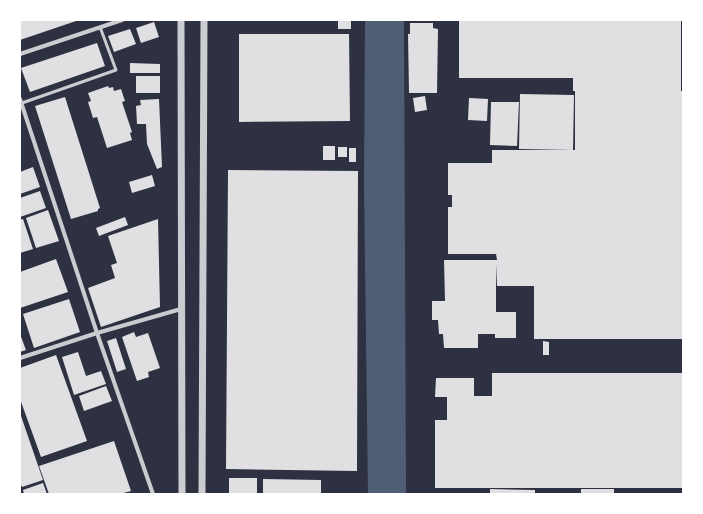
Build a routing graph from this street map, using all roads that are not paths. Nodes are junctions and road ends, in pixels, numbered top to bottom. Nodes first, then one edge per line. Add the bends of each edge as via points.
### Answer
1 (122, 20) edge
2 (181, 20) edge
3 (204, 20) edge
4 (100, 27) junction
5 (20, 54) edge
6 (21, 101) edge
7 (181, 309) junction
8 (97, 333) junction
9 (20, 358) edge
10 (153, 494) edge
11 (182, 494) edge
12 (202, 494) edge

1 - 4 street
2 - 7 street
3 - 12 street
4 - 5 street
4 - 6 lane via 116,70
6 - 8 street
7 - 8 street
7 - 11 street
8 - 9 street
8 - 10 street

